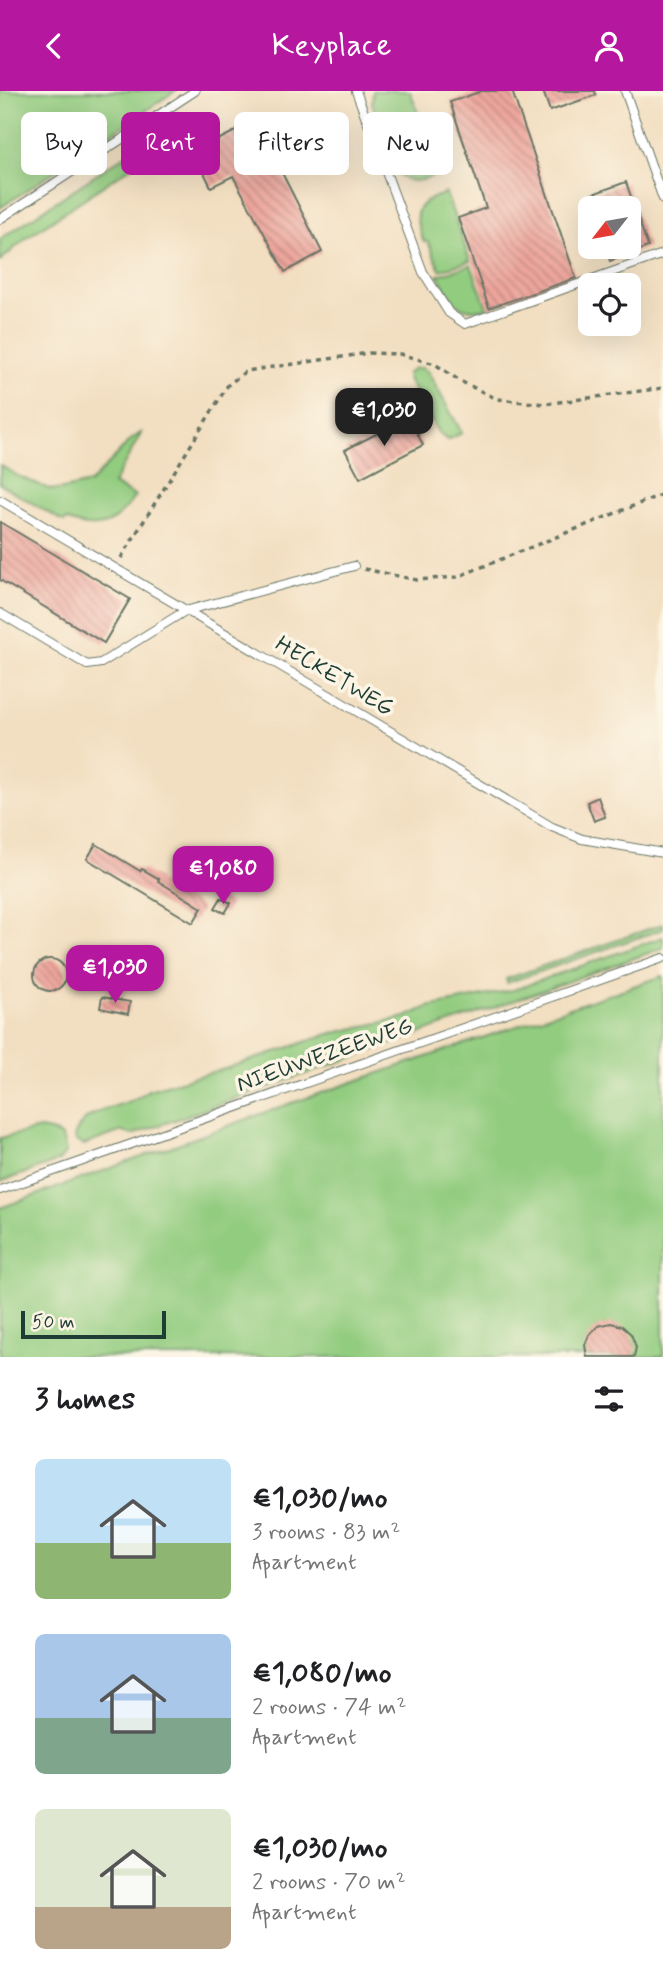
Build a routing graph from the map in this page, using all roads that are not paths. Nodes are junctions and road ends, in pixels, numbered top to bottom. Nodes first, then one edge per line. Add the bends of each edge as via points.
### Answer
1 (195, 91) edge
2 (356, 91) edge
3 (625, 91) edge
4 (663, 199) edge
5 (0, 219) edge
6 (663, 254) edge
7 (0, 500) edge
8 (354, 566) road end
9 (185, 611) junction
10 (0, 613) edge
11 (663, 853) edge
12 (663, 958) edge
13 (0, 1190) edge

1 - 5 lane
2 - 6 lane via 423,272 449,313 465,324
3 - 4 lane
7 - 9 lane, HECKETWEG
8 - 9 lane
9 - 10 lane via 102,663 87,664
9 - 11 lane, HECKETWEG via 552,827 582,839
12 - 13 lane, NIEUWEZEEWEG

